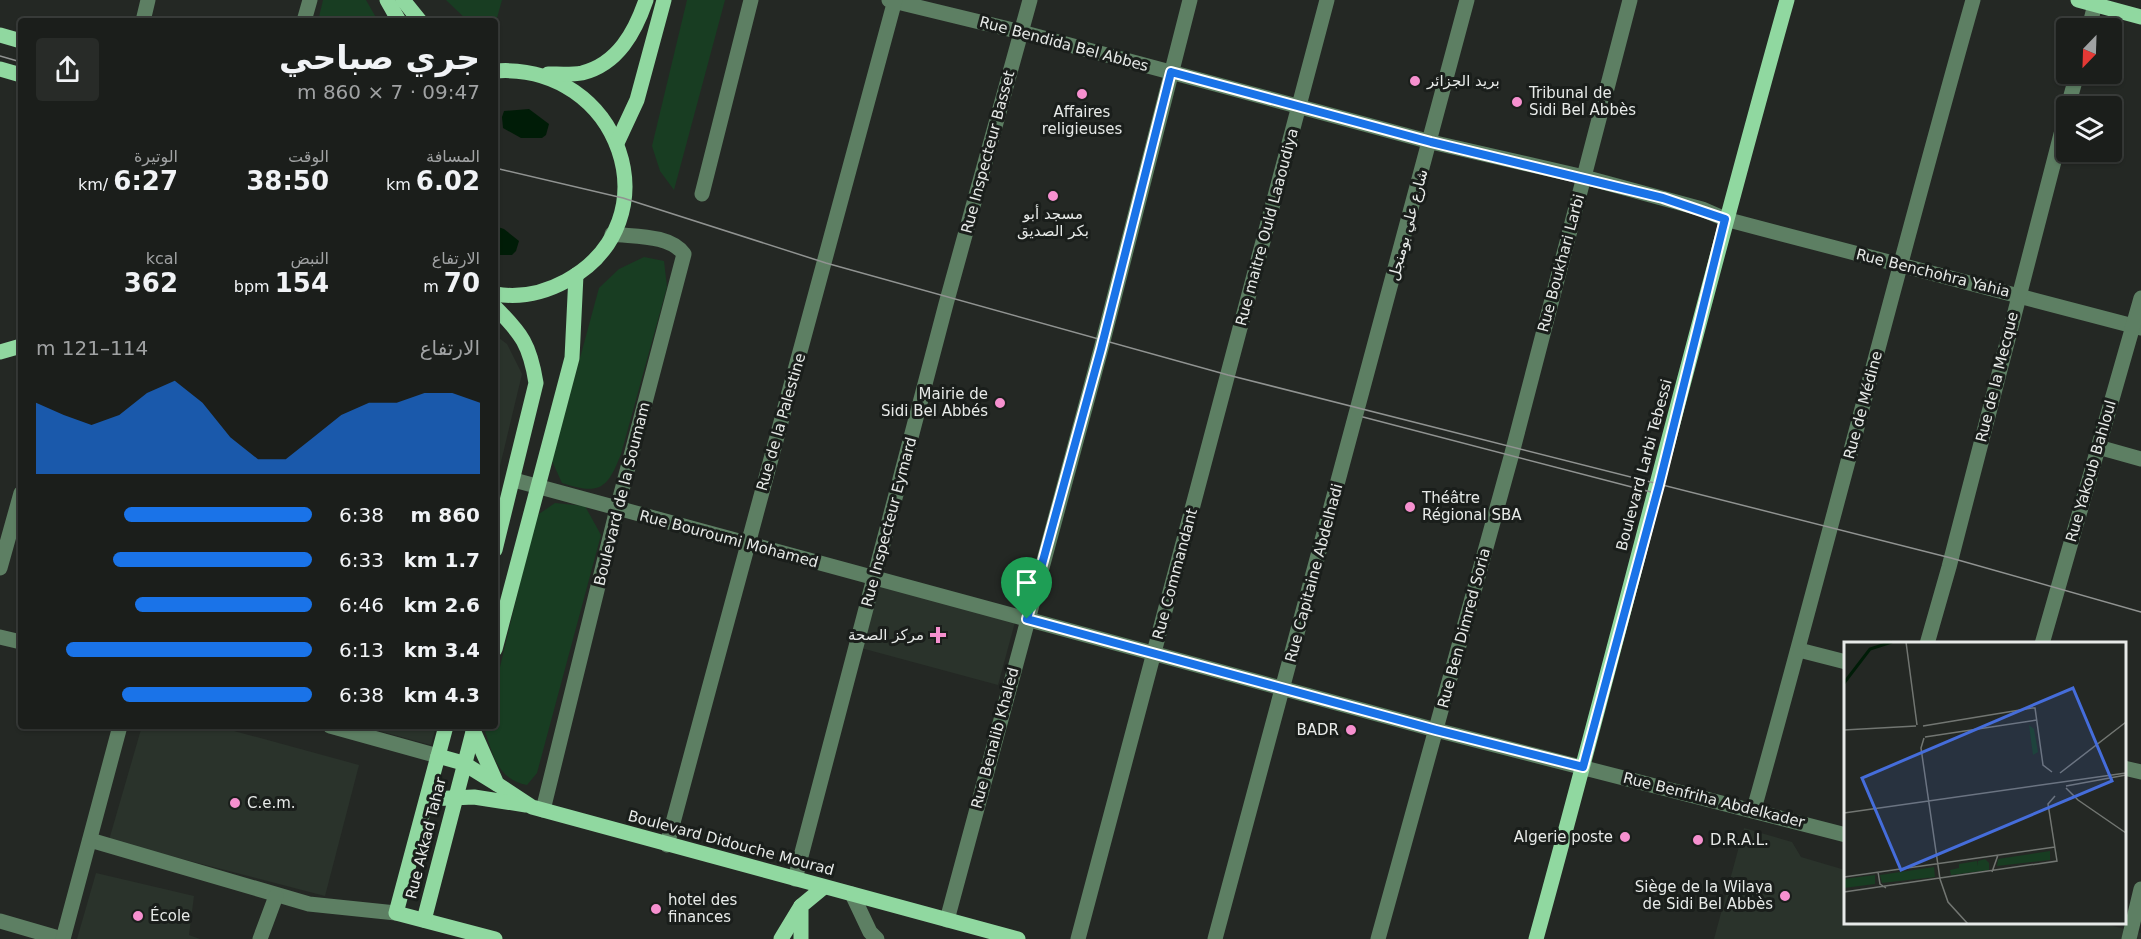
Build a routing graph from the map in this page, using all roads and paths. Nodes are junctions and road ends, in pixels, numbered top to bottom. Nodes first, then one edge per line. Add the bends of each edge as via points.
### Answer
1 (148, 0) edge
2 (310, 0) edge
3 (387, 0) edge
4 (403, 0) edge
5 (646, 0) edge
6 (664, 0) edge
7 (752, 0) edge
8 (1029, 0) edge
9 (1190, 0) edge
10 (1328, 0) edge
11 (1467, 0) edge
12 (1630, 0) edge
13 (1787, 0) edge
14 (1973, 0) edge
15 (2078, 0) edge
16 (892, 1) edge
17 (2095, 4) junction
18 (2141, 16) edge
19 (144, 18) edge
20 (305, 18) edge
21 (397, 18) edge
22 (418, 18) edge
23 (2092, 18) edge
24 (1021, 32) junction
25 (0, 35) edge
26 (18, 40) edge
27 (0, 69) edge
28 (498, 71) edge
29 (1171, 72) junction
30 (18, 74) edge
31 (544, 75) junction
32 (1299, 105) junction
33 (1431, 142) junction
34 (617, 143) junction
35 (2056, 153) edge
36 (1584, 177) junction
37 (702, 194) dead end
38 (1725, 219) junction
39 (612, 234) junction
40 (1899, 266) junction
41 (576, 275) junction
42 (498, 294) edge
43 (2019, 294) junction
44 (2141, 298) edge
45 (946, 304) joint
46 (498, 310) edge
47 (2137, 327) edge
48 (18, 346) edge
49 (0, 352) edge
50 (1226, 384) joint
51 (1356, 416) joint
52 (2098, 447) junction
53 (1511, 457) joint
54 (2141, 459) edge
55 (514, 480) junction
56 (538, 486) junction
57 (18, 504) edge
58 (617, 509) junction
59 (498, 539) edge
60 (747, 544) junction
61 (0, 568) edge
62 (874, 577) junction
63 (1027, 619) junction
64 (0, 637) edge
65 (498, 637) edge
66 (18, 641) edge
67 (1928, 642) edge
68 (2043, 642) edge
69 (1798, 650) junction
70 (1154, 653) junction
71 (1844, 662) edge
72 (1282, 688) junction
73 (119, 729) edge
74 (341, 729) edge
75 (445, 729) edge
76 (474, 729) edge
77 (474, 729) edge
78 (1436, 730) junction
79 (438, 756) junction
80 (463, 763) junction
81 (1583, 767) junction
82 (2126, 768) edge
83 (2141, 772) edge
84 (498, 784) junction
85 (457, 796) junction
86 (428, 799) junction
87 (537, 808) junction
88 (1754, 810) junction
89 (1844, 835) edge
90 (90, 840) junction
91 (667, 845) junction
92 (795, 879) junction
93 (824, 887) junction
94 (2141, 889) edge
95 (852, 894) junction
96 (276, 896) junction
97 (801, 906) junction
98 (2134, 906) edge
99 (396, 913) junction
100 (424, 920) junction
101 (947, 920) junction
102 (0, 921) edge
103 (63, 939) edge
104 (260, 939) edge
105 (495, 939) edge
106 (781, 939) edge
107 (801, 939) edge
108 (877, 939) edge
109 (1018, 939) edge
110 (1078, 939) edge
111 (1215, 939) edge
112 (1378, 939) edge
113 (1536, 939) edge
114 (2129, 939) edge

1 - 19 street
2 - 20 street
3 - 21 main road
4 - 22 main road
5 - 31 main road via 634,30 614,56 583,73
6 - 34 main road via 637,100
7 - 37 street
8 - 24 street, Rue Inspecteur Basset
9 - 29 street, Rue Benalib Khaled
10 - 32 street, Rue maitre Ould Laaoudiya
11 - 33 street, شارع علي بومنجل
12 - 36 street, Rue Boukhari Larbi
13 - 38 main road, Boulevard Larbi Tebessi
14 - 40 street, Rue de Médine
15 - 17 main road
16 - 24 street, Rue Bendida Bel Abbes
16 - 60 street, Rue de la Palestine via 824,271
17 - 18 main road
17 - 23 street
24 - 29 street, Rue Bendida Bel Abbes
24 - 45 street, Rue Inspecteur Basset
25 - 26 main road
27 - 30 main road
28 - 31 main road
29 - 32 street, Rue Bendida Bel Abbes
29 - 63 street, Rue Benalib Khaled
31 - 34 main road via 588,100
32 - 33 street, Rue Bendida Bel Abbes
32 - 50 street, Rue maitre Ould Laaoudiya
33 - 36 street, Rue Bendida Bel Abbes
33 - 51 street, شارع علي بومنجل
34 - 39 main road via 623,170 623,198
35 - 43 street, Rue de la Mecque
36 - 38 street, Rue Bendida Bel Abbes via 1702,209
36 - 53 street, Rue Boukhari Larbi
38 - 40 street, Rue Benchohra Yahia
38 - 81 main road, Boulevard Larbi Tebessi
39 - 41 main road
39 - 58 street, Boulevard de la Soumam via 651,237 679,247 684,254
40 - 43 street, Rue Benchohra Yahia
40 - 69 street, Rue de Médine
41 - 42 main road via 530,294
41 - 56 main road via 572,358
43 - 47 street, Rue Benchohra Yahia
43 - 67 street, Rue de la Mecque
44 - 47 street, Rue Yakoub Bahloul
45 - 62 street, Rue Inspecteur Eymard
46 - 55 main road via 520,332 536,383
47 - 52 street, Rue Yakoub Bahloul
48 - 49 main road
50 - 70 street, Rue Commandant
51 - 72 street, Rue Capitaine Abdelhadi
52 - 54 street
52 - 68 street, Rue Yakoub Bahloul
53 - 78 street, Rue Ben Dimred Soria
55 - 56 street, Rue Bouroumi Mohamed
55 - 59 main road
56 - 58 street, Rue Bouroumi Mohamed
56 - 65 main road
57 - 61 street
58 - 60 street, Rue Bouroumi Mohamed
58 - 87 street, Boulevard de la Soumam
60 - 62 street, Rue Bouroumi Mohamed
60 - 91 street, Rue de la Palestine
62 - 63 street, Rue Bouroumi Mohamed
62 - 92 street, Rue Inspecteur Eymard
63 - 70 street, Rue Bouroumi Mohamed
63 - 101 street, Rue Benalib Khaled
64 - 66 street
69 - 71 street
69 - 88 street, Rue de Médine
70 - 72 street, Rue Bouroumi Mohamed
70 - 110 street, Rue Commandant
72 - 78 street, Rue Benfriha Abdelkader
72 - 111 street, Rue Capitaine Abdelhadi
73 - 90 street
74 - 79 street
75 - 79 main road, Rue Akkad Tahar
76 - 80 main road, Rue Akkad Tahar
77 - 84 main road
78 - 81 street, Rue Benfriha Abdelkader
78 - 112 street, Rue Ben Dimred Soria
79 - 80 main road, Boulevard Didouche Mourad
79 - 86 main road, Rue Akkad Tahar
80 - 84 main road, Boulevard Didouche Mourad
80 - 85 main road, Rue Akkad Tahar
81 - 88 street, Rue Benfriha Abdelkader
81 - 113 main road, Boulevard Larbi Tebessi
82 - 83 street
84 - 87 main road, Boulevard Didouche Mourad
85 - 86 main road
85 - 87 main road via 491,798
85 - 100 main road, Rue Akkad Tahar
86 - 99 main road, Rue Akkad Tahar
87 - 91 main road, Boulevard Didouche Mourad
88 - 89 street, Rue Benfriha Abdelkader
90 - 96 street
90 - 103 street
91 - 92 main road, Boulevard Didouche Mourad
92 - 93 main road, Boulevard Didouche Mourad
93 - 95 main road, Boulevard Didouche Mourad
93 - 97 main road
94 - 98 street
95 - 101 main road, Boulevard Didouche Mourad
95 - 108 street
96 - 99 street via 329,908
96 - 104 street
97 - 106 main road
97 - 107 main road
98 - 114 street
99 - 100 main road, Rue Akkad Tahar
100 - 105 main road
101 - 109 main road, Boulevard Didouche Mourad
102 - 103 street

